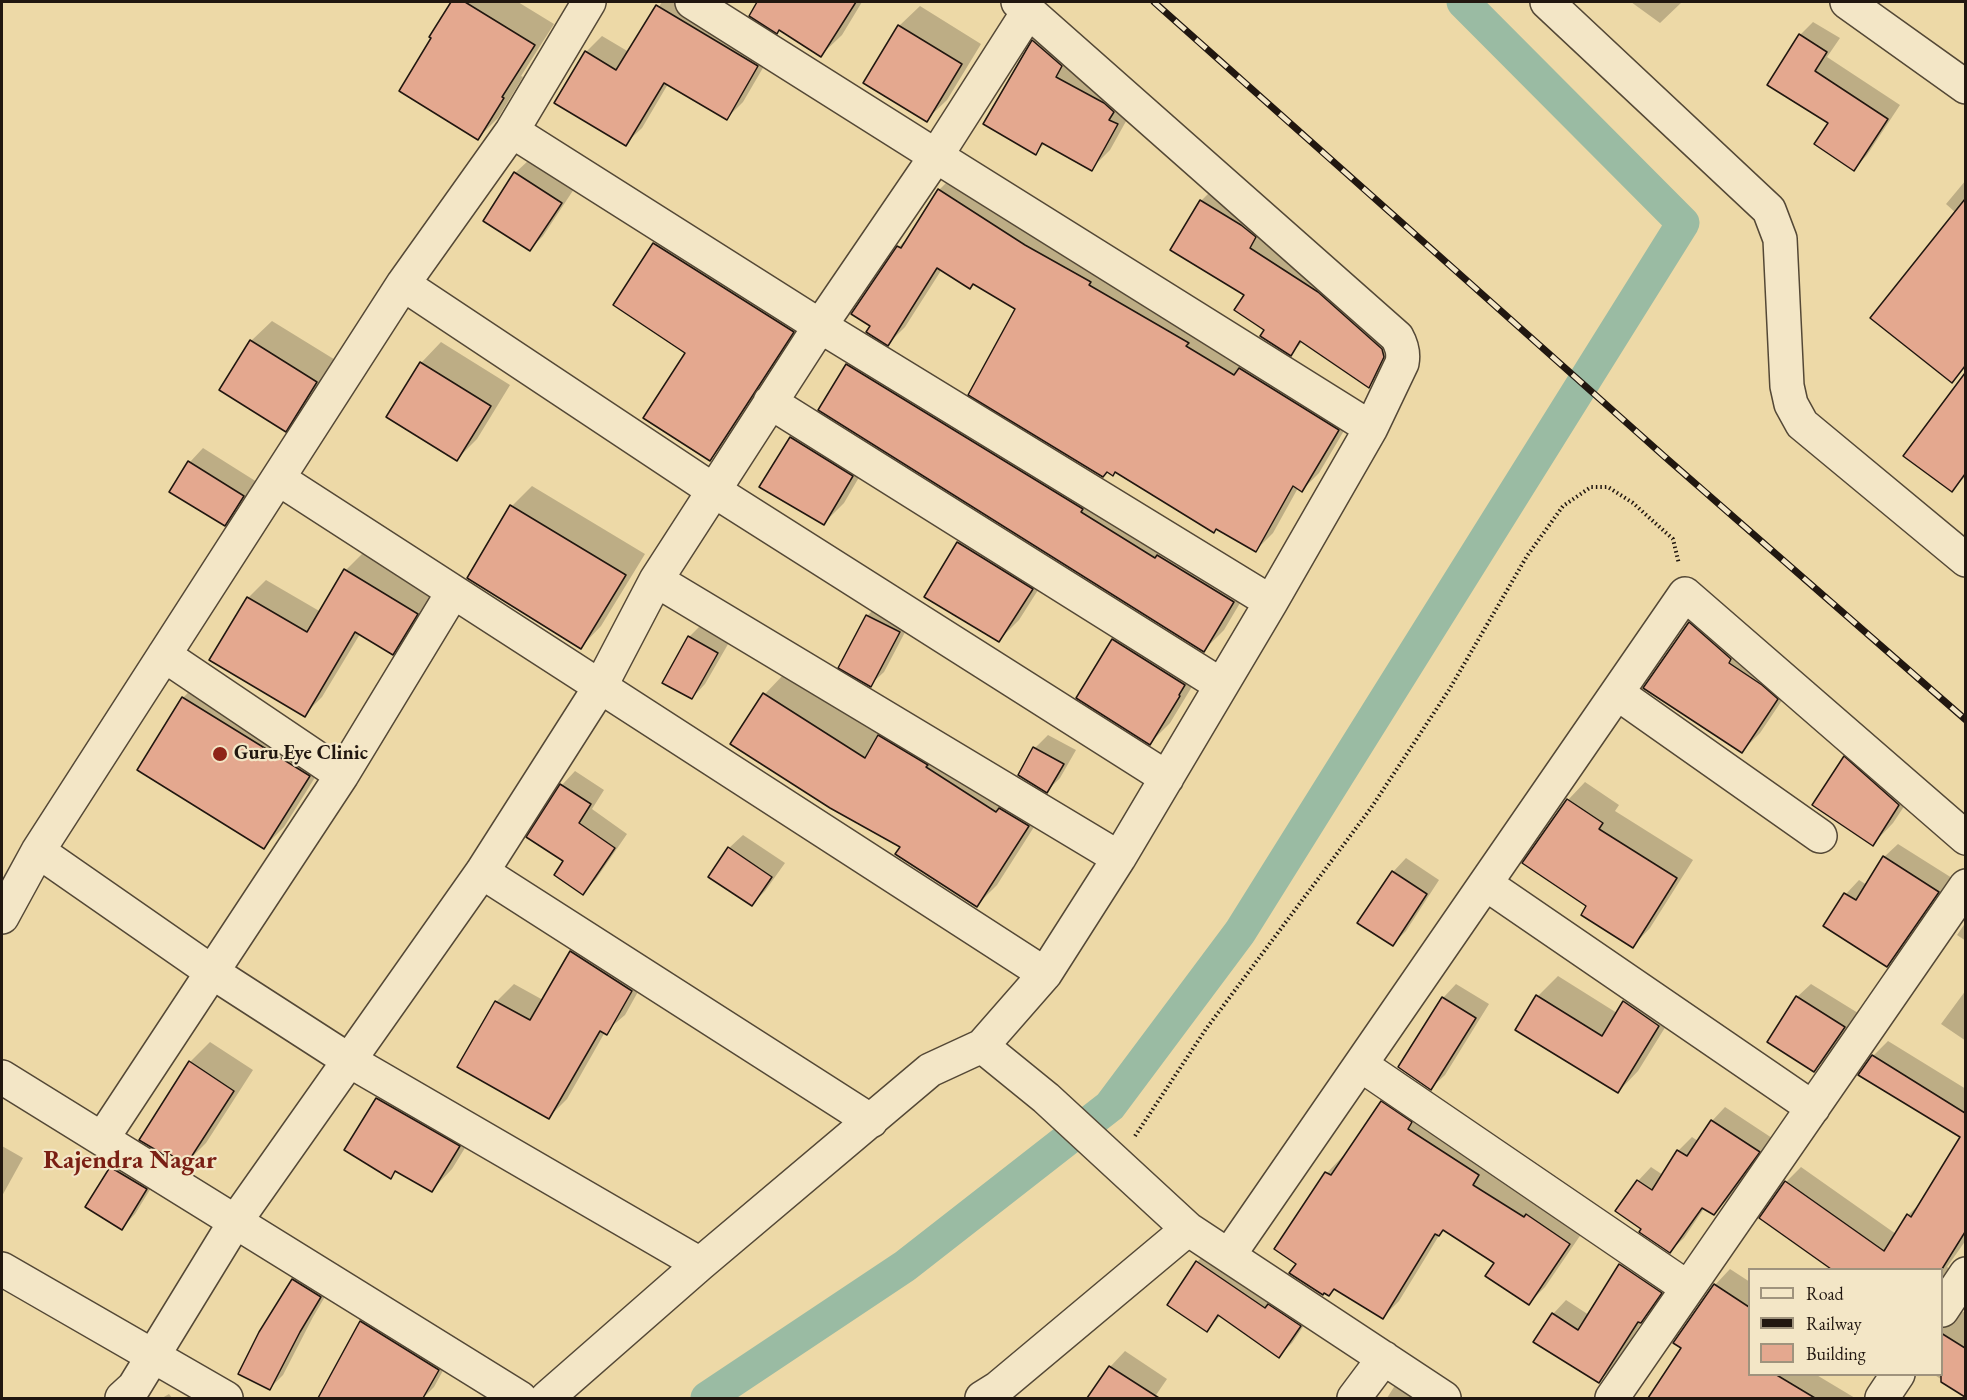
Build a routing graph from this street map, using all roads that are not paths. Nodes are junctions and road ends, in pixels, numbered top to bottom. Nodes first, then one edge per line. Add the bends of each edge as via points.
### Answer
1 (589, 2) edge
2 (692, 2) edge
3 (1547, 2) edge
4 (1847, 2) edge
5 (1023, 7) edge
6 (1965, 87) edge
7 (512, 131) junction
8 (936, 156) junction
9 (403, 284) junction
10 (820, 326) junction
11 (770, 402) junction
12 (1371, 428) junction
13 (279, 478) junction
14 (713, 490) junction
15 (1965, 560) edge
16 (656, 580) junction
17 (453, 592) junction
18 (1270, 602) junction
19 (164, 655) junction
20 (1221, 685) junction
21 (600, 687) junction
22 (1617, 693) junction
23 (342, 775) junction
24 (1167, 778) junction
25 (1820, 836) dead end
26 (1965, 838) edge
27 (38, 851) junction
28 (1119, 858) junction
29 (482, 872) junction
30 (1486, 884) junction
31 (1965, 886) edge
32 (2, 917) edge
33 (212, 972) junction
34 (1045, 974) junction
35 (982, 1046) junction
36 (350, 1061) junction
37 (1361, 1065) junction
38 (2, 1077) edge
39 (1813, 1108) junction
40 (871, 1121) junction
41 (102, 1139) junction
42 (236, 1222) junction
43 (1188, 1229) junction
44 (1229, 1255) junction
45 (700, 1264) junction
46 (2, 1269) edge
47 (1965, 1274) edge
48 (1688, 1288) junction
49 (1943, 1307) edge
50 (153, 1357) junction
51 (1384, 1358) junction
52 (1897, 1376) edge
53 (122, 1398) edge
54 (226, 1398) edge
55 (520, 1398) edge
56 (547, 1398) edge
57 (982, 1398) edge
58 (1354, 1398) edge
59 (1444, 1398) edge
60 (1612, 1398) edge
61 (1882, 1398) edge

1 - 7 street
2 - 8 street
3 - 15 street via 1769,210 1780,239 1787,386 1802,424
4 - 6 street
5 - 8 street
5 - 12 street via 1397,337 1404,356
7 - 9 street
7 - 10 street
8 - 10 street
8 - 12 street
9 - 13 street
9 - 14 street
10 - 11 street
10 - 18 street
11 - 14 street
11 - 20 street
12 - 18 street
13 - 17 street
13 - 19 street
14 - 16 street
14 - 24 street
16 - 21 street
16 - 28 street
17 - 21 street
17 - 23 street
18 - 20 street
19 - 23 street
19 - 27 street
20 - 24 street
21 - 29 street
21 - 34 street
22 - 25 street
22 - 26 street via 1685,594
22 - 30 street
23 - 33 street
24 - 28 street
27 - 32 street
27 - 33 street
28 - 34 street
29 - 36 street
29 - 40 street
30 - 37 street
30 - 39 street
31 - 39 street
33 - 36 street
33 - 41 street
34 - 35 street
35 - 40 street via 930,1070
35 - 43 street via 1046,1098
36 - 42 street
36 - 45 street
37 - 44 street
37 - 48 street
38 - 41 street
39 - 48 street
40 - 45 street
41 - 42 street
42 - 50 street
42 - 55 street
43 - 44 street
43 - 57 street
44 - 51 street
45 - 56 street
46 - 50 street
47 - 49 street
48 - 60 street
50 - 53 street
50 - 54 street
51 - 58 street
51 - 59 street
52 - 61 street

